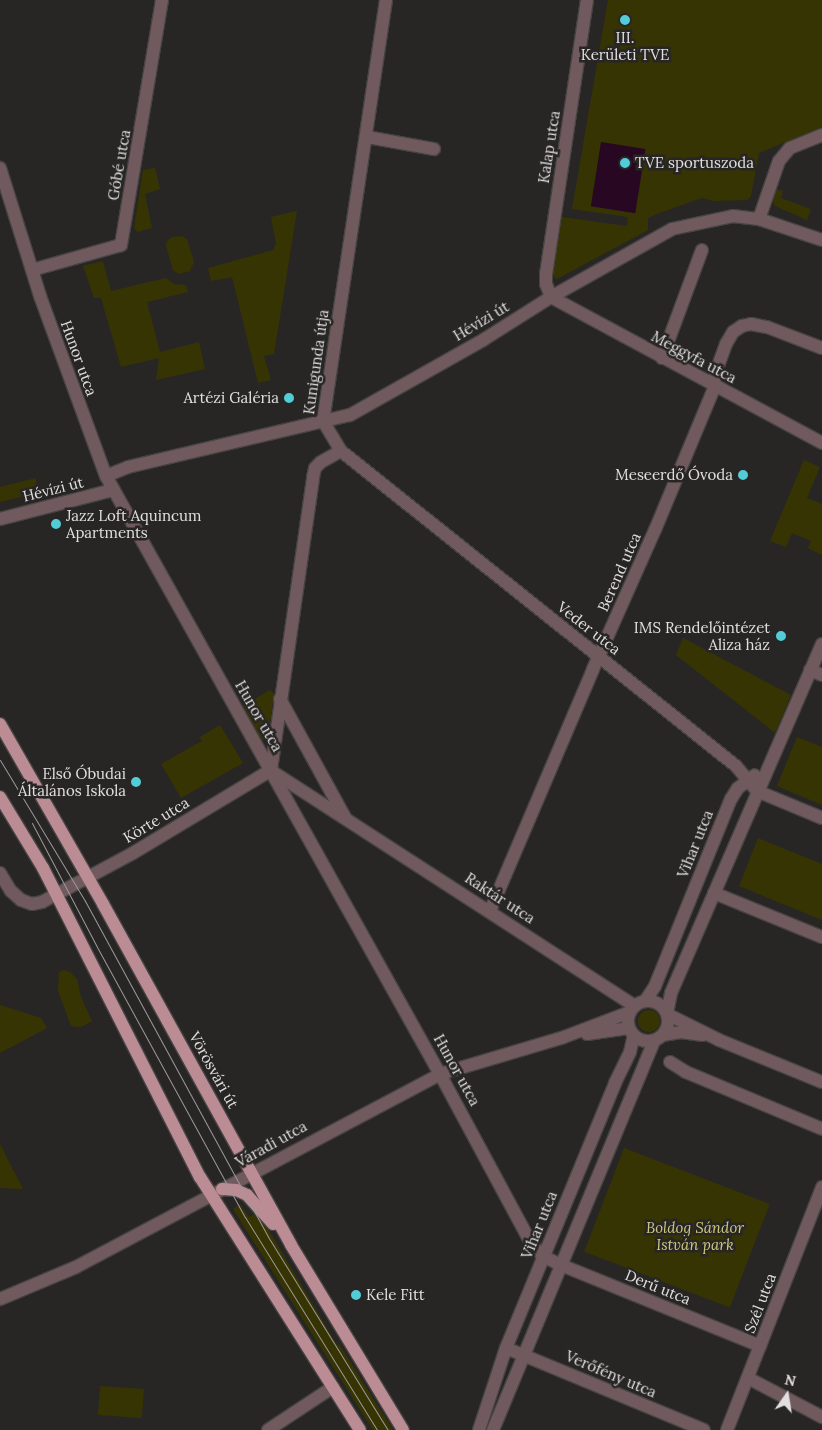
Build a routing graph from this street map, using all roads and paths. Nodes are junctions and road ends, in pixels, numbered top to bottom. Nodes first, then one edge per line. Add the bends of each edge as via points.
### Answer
1 (162, 0) edge
2 (386, 0) edge
3 (588, 0) edge
4 (822, 135) edge
5 (367, 136) junction
6 (434, 149) dead end
7 (0, 168) edge
8 (759, 219) junction
9 (822, 240) edge
10 (702, 250) dead end
11 (32, 270) junction
12 (551, 297) junction
13 (822, 348) edge
14 (662, 358) junction
15 (715, 386) junction
16 (323, 421) junction
17 (822, 443) edge
18 (341, 451) junction
19 (106, 476) junction
20 (113, 490) junction
21 (0, 519) edge
22 (822, 644) edge
23 (598, 656) junction
24 (810, 670) junction
25 (822, 675) edge
26 (280, 699) junction
27 (0, 724) edge
28 (767, 766) junction
29 (271, 770) junction
30 (748, 780) junction
31 (757, 791) junction
32 (0, 797) edge
33 (346, 818) junction
34 (822, 818) edge
35 (0, 873) edge
36 (88, 878) junction
37 (714, 893) junction
38 (56, 894) junction
39 (490, 911) junction
40 (822, 936) edge
41 (637, 1007) junction
42 (667, 1014) junction
43 (632, 1032) junction
44 (564, 1037) junction
45 (658, 1038) junction
46 (719, 1040) junction
47 (670, 1062) dead end
48 (440, 1074) junction
49 (822, 1082) edge
50 (822, 1129) edge
51 (252, 1173) junction
52 (822, 1187) edge
53 (217, 1192) junction
54 (290, 1245) junction
55 (543, 1256) junction
56 (561, 1265) junction
57 (0, 1299) edge
58 (760, 1346) junction
59 (506, 1348) junction
60 (524, 1355) junction
61 (748, 1378) junction
62 (333, 1387) junction
63 (822, 1417) edge
64 (268, 1430) edge
65 (360, 1430) edge
66 (403, 1430) edge
67 (479, 1430) edge
68 (493, 1430) edge
69 (704, 1430) edge
70 (727, 1430) edge

1 - 11 street, Góbé utca via 121,245
2 - 5 street, Kunigunda útja
3 - 12 street, Kalap utca via 546,274
4 - 8 street via 790,148 778,161
5 - 6 street
5 - 16 street, Kunigunda útja
7 - 11 street, Hunor utca
8 - 9 street, Hévízi út
8 - 12 street, Hévízi út via 734,216 672,229
10 - 14 street
11 - 19 street, Hunor utca
12 - 14 street, Meggyfa utca
12 - 16 street, Hévízi út via 483,340 350,414
13 - 15 street, Berend utca via 767,327 742,326 733,332 726,344 714,377
14 - 15 street, Meggyfa utca
15 - 17 street, Meggyfa utca
15 - 23 street, Berend utca via 632,585
16 - 18 street, Kunigunda útja
16 - 19 street, Hévízi út via 128,467
18 - 23 street, Veder utca
18 - 26 street via 315,468
19 - 20 street, Hunor utca
20 - 21 street, Hévízi út
20 - 29 street, Hunor utca
22 - 24 street, Vihar utca
23 - 30 street, Veder utca via 736,766
23 - 39 street, Berend utca
24 - 25 street
24 - 28 street, Vihar utca
26 - 29 street
26 - 33 street, Raktár utca
27 - 36 main road, Vörösvári út
28 - 30 street, Vihar utca
28 - 31 street, Vihar utca
29 - 33 street, Raktár utca
29 - 36 street, Körte utca
29 - 48 street, Hunor utca
30 - 31 street, Veder utca
30 - 41 street, Vihar utca via 731,799 659,978
31 - 34 street, Veder utca
31 - 37 street, Vihar utca
32 - 38 main road
33 - 39 street, Raktár utca
35 - 38 street, Körte utca via 11,891 25,902 37,904
36 - 38 street, Körte utca
36 - 51 main road, Vörösvári út
37 - 40 street
37 - 42 street, Vihar utca via 671,993
38 - 53 main road via 137,1055
39 - 41 street, Raktár utca
41 - 42 street via 654,1002
41 - 43 street
41 - 44 street, Váradi utca
42 - 45 street via 668,1026
42 - 46 street
43 - 44 street, Váradi utca
43 - 45 street via 643,1041
43 - 55 street, Vihar utca via 630,1052
44 - 48 street, Váradi utca
45 - 46 street via 692,1033
45 - 56 street
46 - 49 street
47 - 50 street via 686,1072
48 - 51 street, Váradi utca
48 - 55 street, Hunor utca via 532,1245
51 - 53 street, Váradi utca
51 - 54 main road, Vörösvári út
52 - 58 street, Szél utca
53 - 54 main road via 236,1190 253,1200
53 - 57 street, Váradi utca via 76,1266
53 - 62 main road
54 - 66 main road, Vörösvári út
55 - 56 street, Derű utca
55 - 59 street, Vihar utca
56 - 58 street, Derű utca
56 - 60 street
58 - 61 street, Szél utca
59 - 60 street, Verőfény utca
59 - 67 street, Vihar utca
60 - 68 street
60 - 69 street, Verőfény utca
61 - 63 street
61 - 70 street, Szél utca
62 - 64 street
62 - 65 main road

